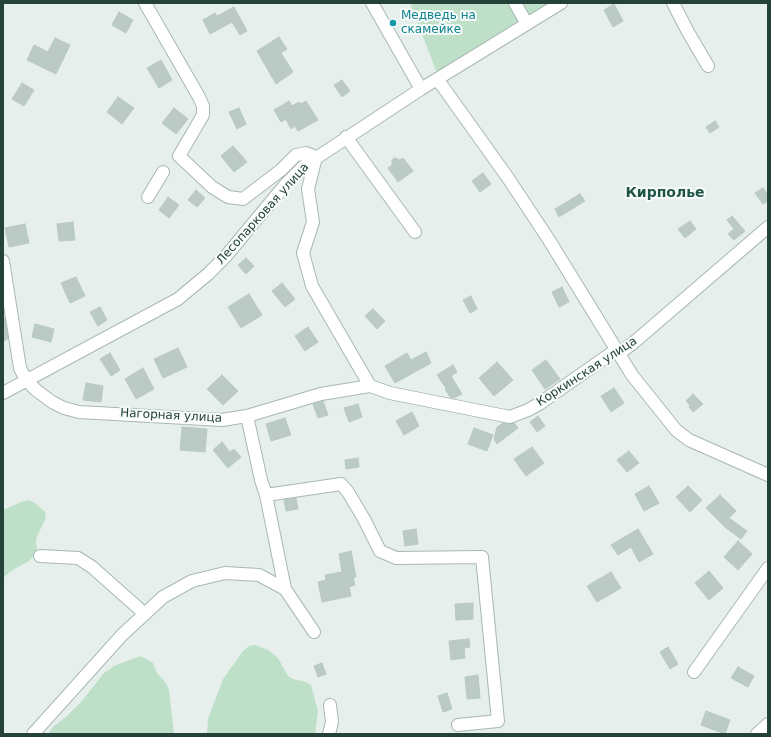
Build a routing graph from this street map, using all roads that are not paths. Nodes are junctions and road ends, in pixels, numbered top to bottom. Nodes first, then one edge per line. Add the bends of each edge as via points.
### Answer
1 (145, 3) edge
2 (372, 3) edge
3 (515, 3) edge
4 (561, 3) edge
5 (673, 3) edge
6 (527, 24) junction
7 (708, 66) dead end
8 (438, 80) junction
9 (421, 89) junction
10 (346, 137) junction
11 (316, 156) junction
12 (163, 172) dead end
13 (148, 197) dead end
14 (768, 227) edge
15 (415, 232) dead end
16 (3, 261) edge
17 (616, 350) junction
18 (26, 380) junction
19 (370, 386) junction
20 (3, 393) edge
21 (247, 416) junction
22 (768, 475) edge
23 (266, 495) junction
24 (40, 556) dead end
25 (768, 568) edge
26 (284, 589) junction
27 (145, 614) junction
28 (314, 632) dead end
29 (694, 672) dead end
30 (330, 705) dead end
31 (768, 724) edge
32 (458, 725) dead end
33 (33, 734) edge
34 (328, 734) edge
35 (758, 734) edge

1 - 11 street via 203,106 203,116 179,156 212,186 228,197 243,199 296,155 306,153
2 - 9 street
3 - 6 street
4 - 6 street, Лесопарковая улица
5 - 7 street
6 - 8 street, Лесопарковая улица
8 - 9 street, Лесопарковая улица
8 - 17 street via 549,240
9 - 10 street, Лесопарковая улица
10 - 11 street, Лесопарковая улица
10 - 15 street
11 - 18 street, Лесопарковая улица via 285,185 231,250 194,288
11 - 19 street via 308,189 313,222 303,253 312,286
12 - 13 street
14 - 17 street, Коркинская улица via 632,344 621,352
16 - 18 street via 20,368
17 - 19 street, Коркинская улица via 539,404 510,417 390,393
17 - 22 street via 644,392 676,430 689,440
18 - 20 street, Лесопарковая улица
18 - 21 street, Нагорная улица via 52,402 79,412 222,420
19 - 21 street, Нагорная улица via 321,394
21 - 23 street
23 - 26 street
23 - 32 street via 341,484 364,519 380,551 396,558 482,557 498,721
24 - 27 street via 78,558
25 - 29 street
26 - 27 street via 259,575 225,573 192,581 163,597
26 - 28 street
27 - 33 street via 122,635
30 - 34 street via 332,722
31 - 35 street

